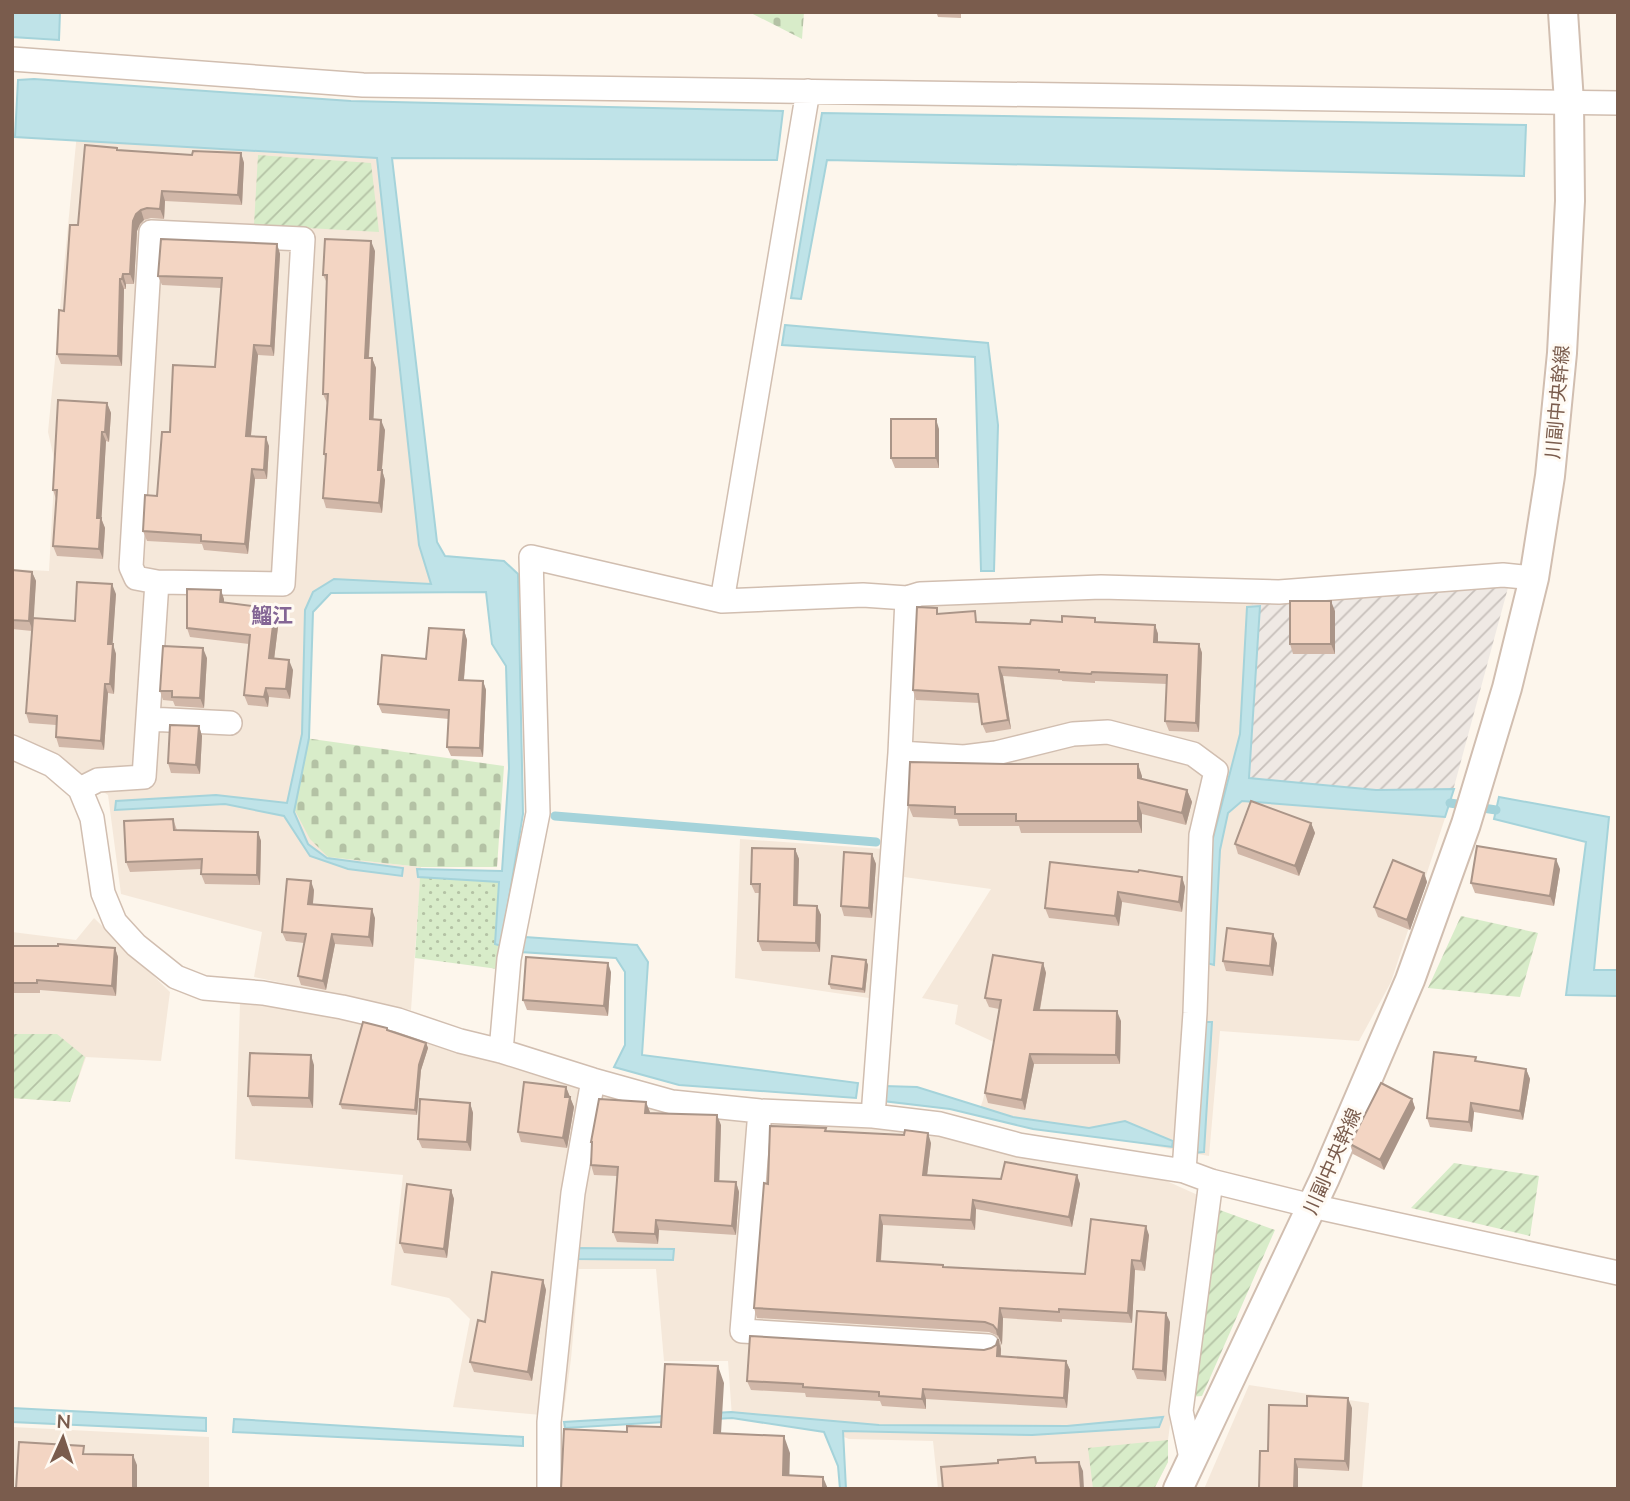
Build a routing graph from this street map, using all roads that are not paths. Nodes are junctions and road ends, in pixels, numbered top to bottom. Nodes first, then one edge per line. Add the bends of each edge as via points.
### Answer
1 (1563, 12) edge
2 (12, 59) edge
3 (808, 91) junction
4 (1569, 102) junction
5 (1618, 103) edge
6 (1534, 578) junction
7 (157, 582) junction
8 (907, 598) junction
9 (722, 601) junction
10 (148, 719) junction
11 (230, 723) dead end
12 (12, 747) edge
13 (900, 753) junction
14 (80, 789) junction
15 (501, 1051) junction
16 (593, 1080) junction
17 (760, 1111) junction
18 (873, 1116) junction
19 (1184, 1171) junction
20 (1211, 1181) junction
21 (1311, 1206) junction
22 (1618, 1273) edge
23 (988, 1346) edge
24 (1191, 1458) junction
25 (549, 1489) edge
26 (1178, 1489) edge

1 - 4 street, 川副中央幹線
2 - 3 street via 363,85
3 - 4 street
3 - 9 street
4 - 5 street
4 - 6 street, 川副中央幹線 via 1570,201 1562,353
6 - 8 street via 1503,575 1279,592 1101,587
6 - 21 street, 川副中央幹線 via 1466,824 1410,980
7 - 7 street via 136,578 131,567 152,232 303,239 283,584
7 - 10 street
8 - 9 street via 863,595
8 - 13 street
9 - 15 street via 531,557 538,813 509,959
10 - 11 street
10 - 14 street via 144,777 98,780
12 - 14 street via 52,765
13 - 18 street
13 - 19 street via 964,757 1073,734 1108,732 1193,754 1216,771 1201,835
14 - 15 street via 92,818 103,893 115,922 176,976 204,988 262,993 387,1017
15 - 16 street
16 - 17 street via 672,1102
16 - 25 street via 573,1193 550,1422
17 - 18 street
17 - 23 street via 742,1331
18 - 19 street via 940,1124 1019,1145
19 - 20 street
20 - 21 street
20 - 24 street via 1181,1411
21 - 22 street
21 - 24 street, 川副中央幹線
24 - 26 street, 川副中央幹線

